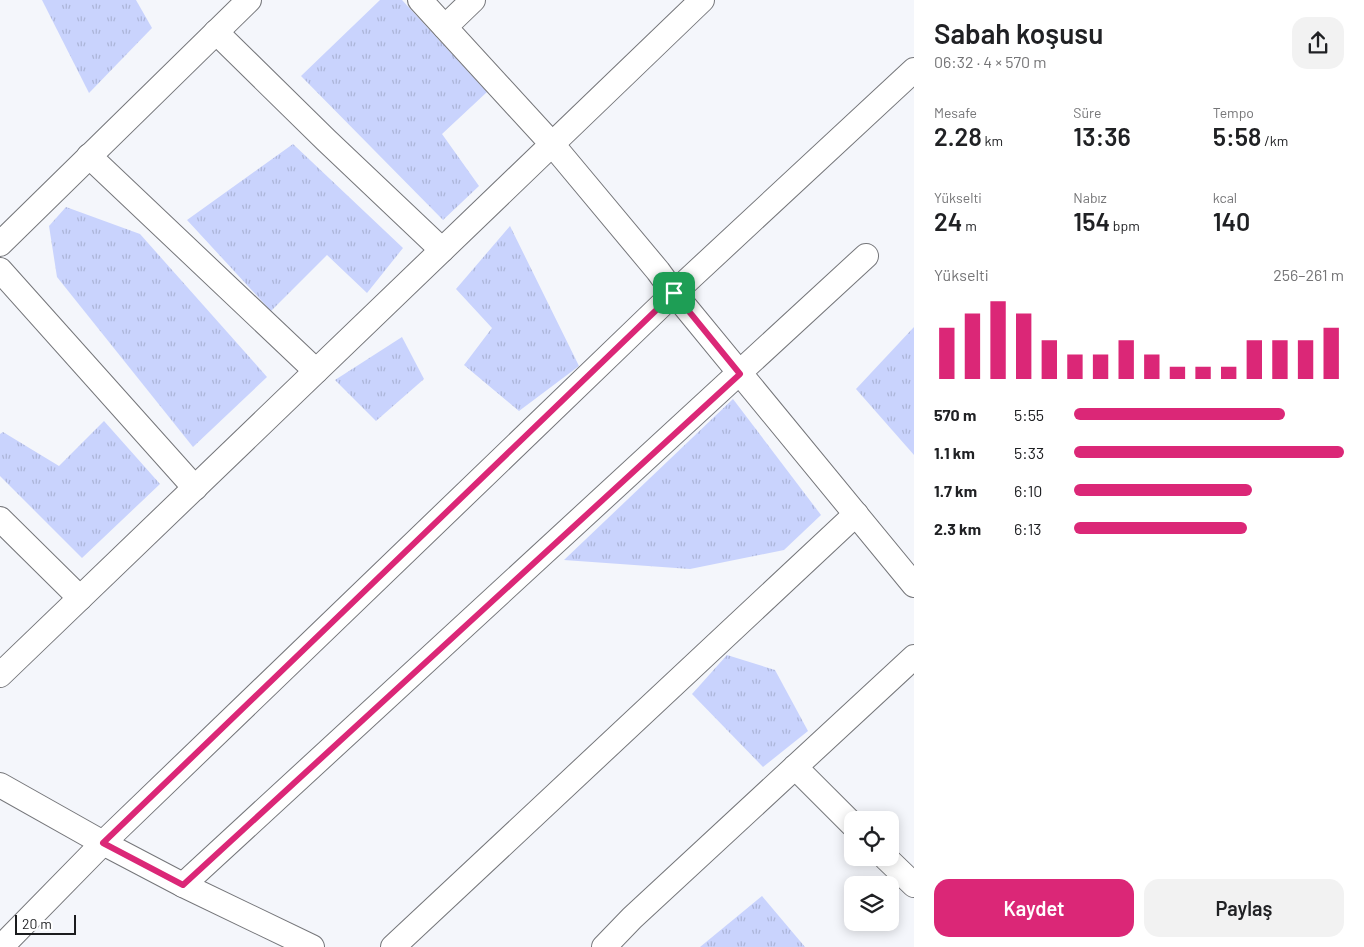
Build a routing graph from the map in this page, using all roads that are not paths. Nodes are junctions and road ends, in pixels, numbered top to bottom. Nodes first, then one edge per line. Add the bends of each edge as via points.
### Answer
1 (249, 0) edge
2 (420, 0) edge
3 (473, 0) edge
4 (702, 0) edge
5 (445, 27) junction
6 (216, 32) junction
7 (914, 70) edge
8 (552, 144) junction
9 (89, 156) junction
10 (0, 244) edge
11 (442, 250) junction
12 (866, 256) dead end
13 (0, 270) edge
14 (674, 293) junction
15 (316, 371) junction
16 (740, 374) junction
17 (195, 488) junction
18 (856, 514) junction
19 (0, 519) edge
20 (914, 585) edge
21 (80, 598) junction
22 (914, 657) edge
23 (0, 675) edge
24 (795, 767) junction
25 (0, 785) edge
26 (844, 816) edge
27 (103, 843) junction
28 (894, 866) edge
29 (183, 885) junction
30 (914, 885) edge
31 (307, 946) edge
32 (1, 947) edge
33 (393, 947) edge
34 (604, 947) edge

1 - 6 street
2 - 5 street
3 - 5 street
4 - 8 street
5 - 8 street
6 - 9 street
6 - 11 street
7 - 14 street
8 - 11 street
8 - 14 street
9 - 10 street
9 - 15 street
11 - 15 street
12 - 16 street
13 - 17 street
14 - 16 street
14 - 27 street
15 - 17 street
16 - 18 street
16 - 29 street
17 - 21 street
18 - 20 street
18 - 33 street
19 - 21 street
21 - 23 street
22 - 24 street
24 - 26 street
24 - 34 street
25 - 27 street
27 - 29 street
27 - 32 street
28 - 30 street
29 - 31 street

